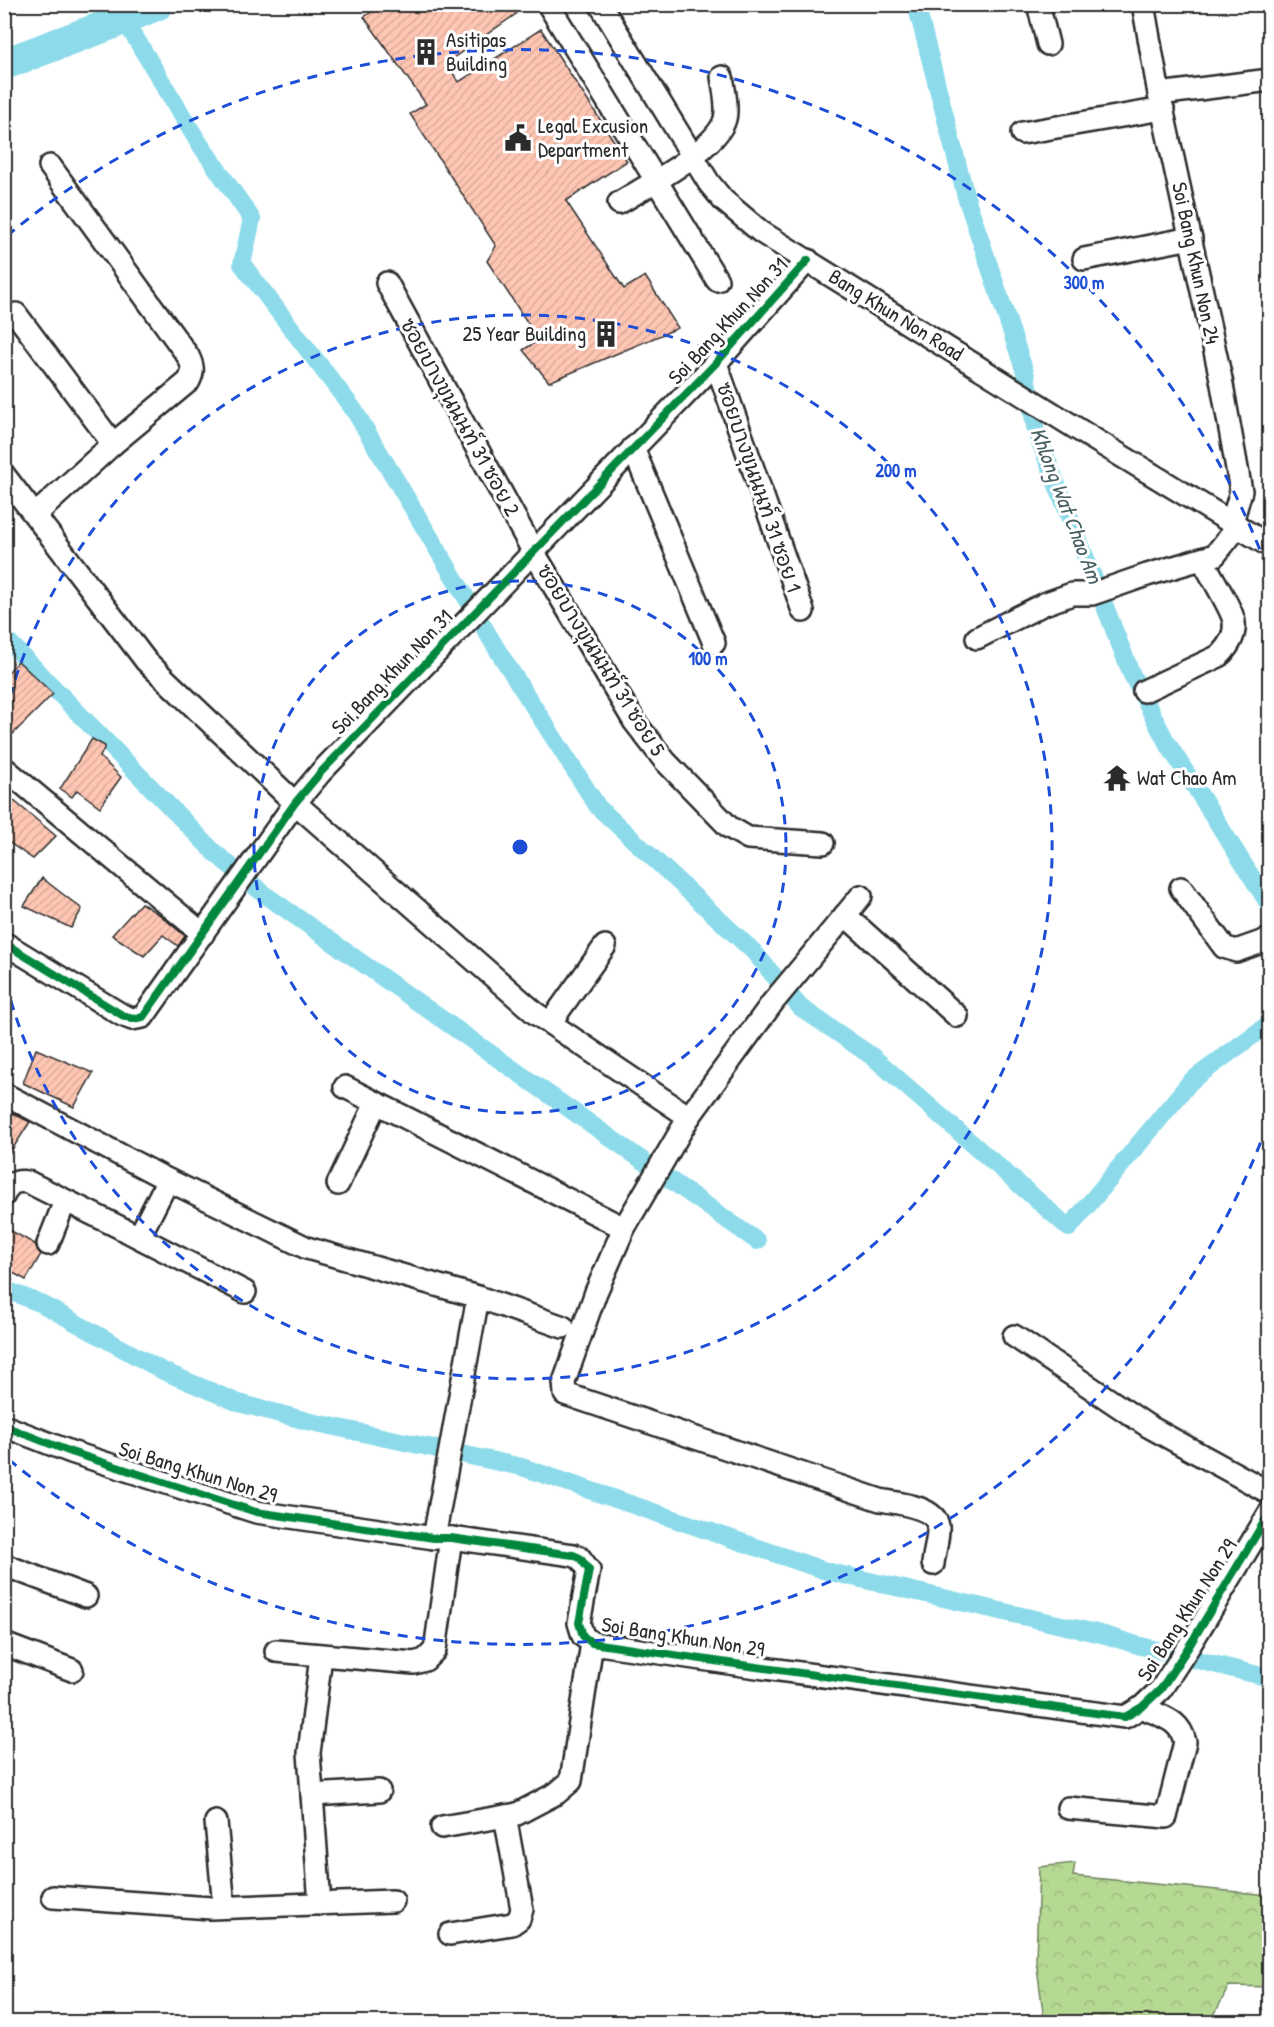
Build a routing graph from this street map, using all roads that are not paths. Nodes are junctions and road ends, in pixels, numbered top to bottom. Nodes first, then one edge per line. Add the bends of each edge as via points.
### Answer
1 (548, 4) edge
2 (600, 4) edge
3 (1038, 4) edge
4 (1143, 4) edge
5 (1048, 44) dead end
6 (722, 77) dead end
7 (1269, 80) edge
8 (1161, 102) junction
9 (1022, 134) dead end
10 (692, 157) junction
11 (50, 166) dead end
12 (657, 180) junction
13 (619, 203) dead end
14 (1191, 238) junction
15 (1084, 259) dead end
16 (808, 260) junction
17 (717, 280) dead end
18 (387, 283) dead end
19 (16, 314) dead end
20 (716, 363) junction
21 (113, 444) junction
22 (633, 448) junction
23 (4, 475) edge
24 (35, 515) junction
25 (1235, 524) junction
26 (1269, 546) edge
27 (533, 551) junction
28 (1202, 560) junction
29 (803, 610) dead end
30 (977, 638) dead end
31 (714, 643) dead end
32 (1144, 690) dead end
33 (4, 768) edge
34 (295, 803) junction
35 (823, 843) dead end
36 (1181, 888) dead end
37 (861, 896) dead end
38 (845, 915) junction
39 (203, 934) junction
40 (1269, 939) edge
41 (4, 943) edge
42 (605, 946) dead end
43 (957, 1016) dead end
44 (550, 1023) junction
45 (345, 1087) dead end
46 (4, 1095) edge
47 (376, 1103) junction
48 (689, 1117) junction
49 (168, 1180) junction
50 (338, 1184) dead end
51 (4, 1195) edge
52 (65, 1201) junction
53 (624, 1228) junction
54 (139, 1237) junction
55 (48, 1244) dead end
56 (245, 1292) dead end
57 (478, 1297) junction
58 (563, 1327) dead end
59 (1014, 1336) dead end
60 (4, 1426) edge
61 (1269, 1493) edge
62 (1269, 1512) edge
63 (443, 1538) junction
64 (933, 1564) dead end
65 (4, 1565) edge
66 (86, 1596) dead end
67 (592, 1643) junction
68 (4, 1644) edge
69 (276, 1651) dead end
70 (321, 1656) junction
71 (72, 1671) dead end
72 (1142, 1707) junction
73 (380, 1791) dead end
74 (312, 1795) junction
75 (1068, 1808) dead end
76 (505, 1816) junction
77 (216, 1822) dead end
78 (442, 1827) dead end
79 (53, 1897) dead end
80 (393, 1901) dead end
81 (320, 1904) junction
82 (224, 1907) junction
83 (450, 1934) dead end

1 - 12 street
2 - 10 street, Bang Khun Non Road
3 - 5 street
4 - 8 street, Soi Bang Khun Non 24
6 - 10 street via 725,119 718,132
7 - 8 street
8 - 9 street
8 - 14 street, Soi Bang Khun Non 24
10 - 12 street
10 - 16 street, Bang Khun Non Road via 723,200 761,232
11 - 21 street via 193,366 189,381
12 - 13 street
12 - 17 street
14 - 15 street
14 - 25 street, Soi Bang Khun Non 24 via 1241,491
16 - 20 street, Soi Bang Khun Non 31
16 - 25 street, Bang Khun Non Road
18 - 27 street, ซอยบางขุนนนท์ 31 ซอย 2
19 - 21 street
20 - 22 street, Soi Bang Khun Non 31
20 - 29 street, ซอยบางขุนนนท์ 31 ซอย 1
21 - 24 street
22 - 27 street, Soi Bang Khun Non 31
22 - 31 street
23 - 24 street
24 - 34 street via 146,661
25 - 26 street, Bang Khun Non Road
25 - 28 street via 1215,555
27 - 34 street, Soi Bang Khun Non 31
27 - 35 street, ซอยบางขุนนนท์ 31 ซอย 5 via 634,721 664,761 701,799 729,827 748,838
28 - 30 street via 1098,592 1072,594
28 - 32 street via 1234,621 1234,634 1219,656
33 - 39 street
34 - 39 street, Soi Bang Khun Non 31
34 - 44 street
36 - 40 street via 1224,946 1236,951
37 - 38 street
38 - 43 street
38 - 48 street via 772,1002
39 - 41 street, Soi Bang Khun Non 31 via 146,1013 137,1019 122,1015
42 - 44 street
44 - 48 street
45 - 47 street
46 - 49 street
47 - 50 street
47 - 53 street
48 - 53 street
49 - 54 street
49 - 57 street via 307,1248
51 - 52 street via 19,1180
52 - 54 street
52 - 55 street
53 - 64 street via 564,1382 565,1394 880,1500 923,1509 938,1525
54 - 56 street
57 - 58 street
57 - 63 street
59 - 61 street via 1148,1426
60 - 63 street, Soi Bang Khun Non 29 via 256,1512
62 - 72 street, Soi Bang Khun Non 29 via 1191,1644 1161,1689
63 - 67 street, Soi Bang Khun Non 29 via 580,1558 589,1570 579,1623 583,1636
63 - 70 street via 435,1650 426,1660 414,1663
65 - 66 street
67 - 72 street, Soi Bang Khun Non 29 via 1125,1717
67 - 76 street via 571,1781 557,1793 517,1814
68 - 71 street
69 - 70 street
70 - 74 street via 309,1753
72 - 75 street via 1177,1724 1184,1736 1166,1817
73 - 74 street
74 - 81 street
76 - 78 street
76 - 83 street via 522,1909 519,1919 512,1924
77 - 82 street
79 - 82 street
80 - 81 street
81 - 82 street

